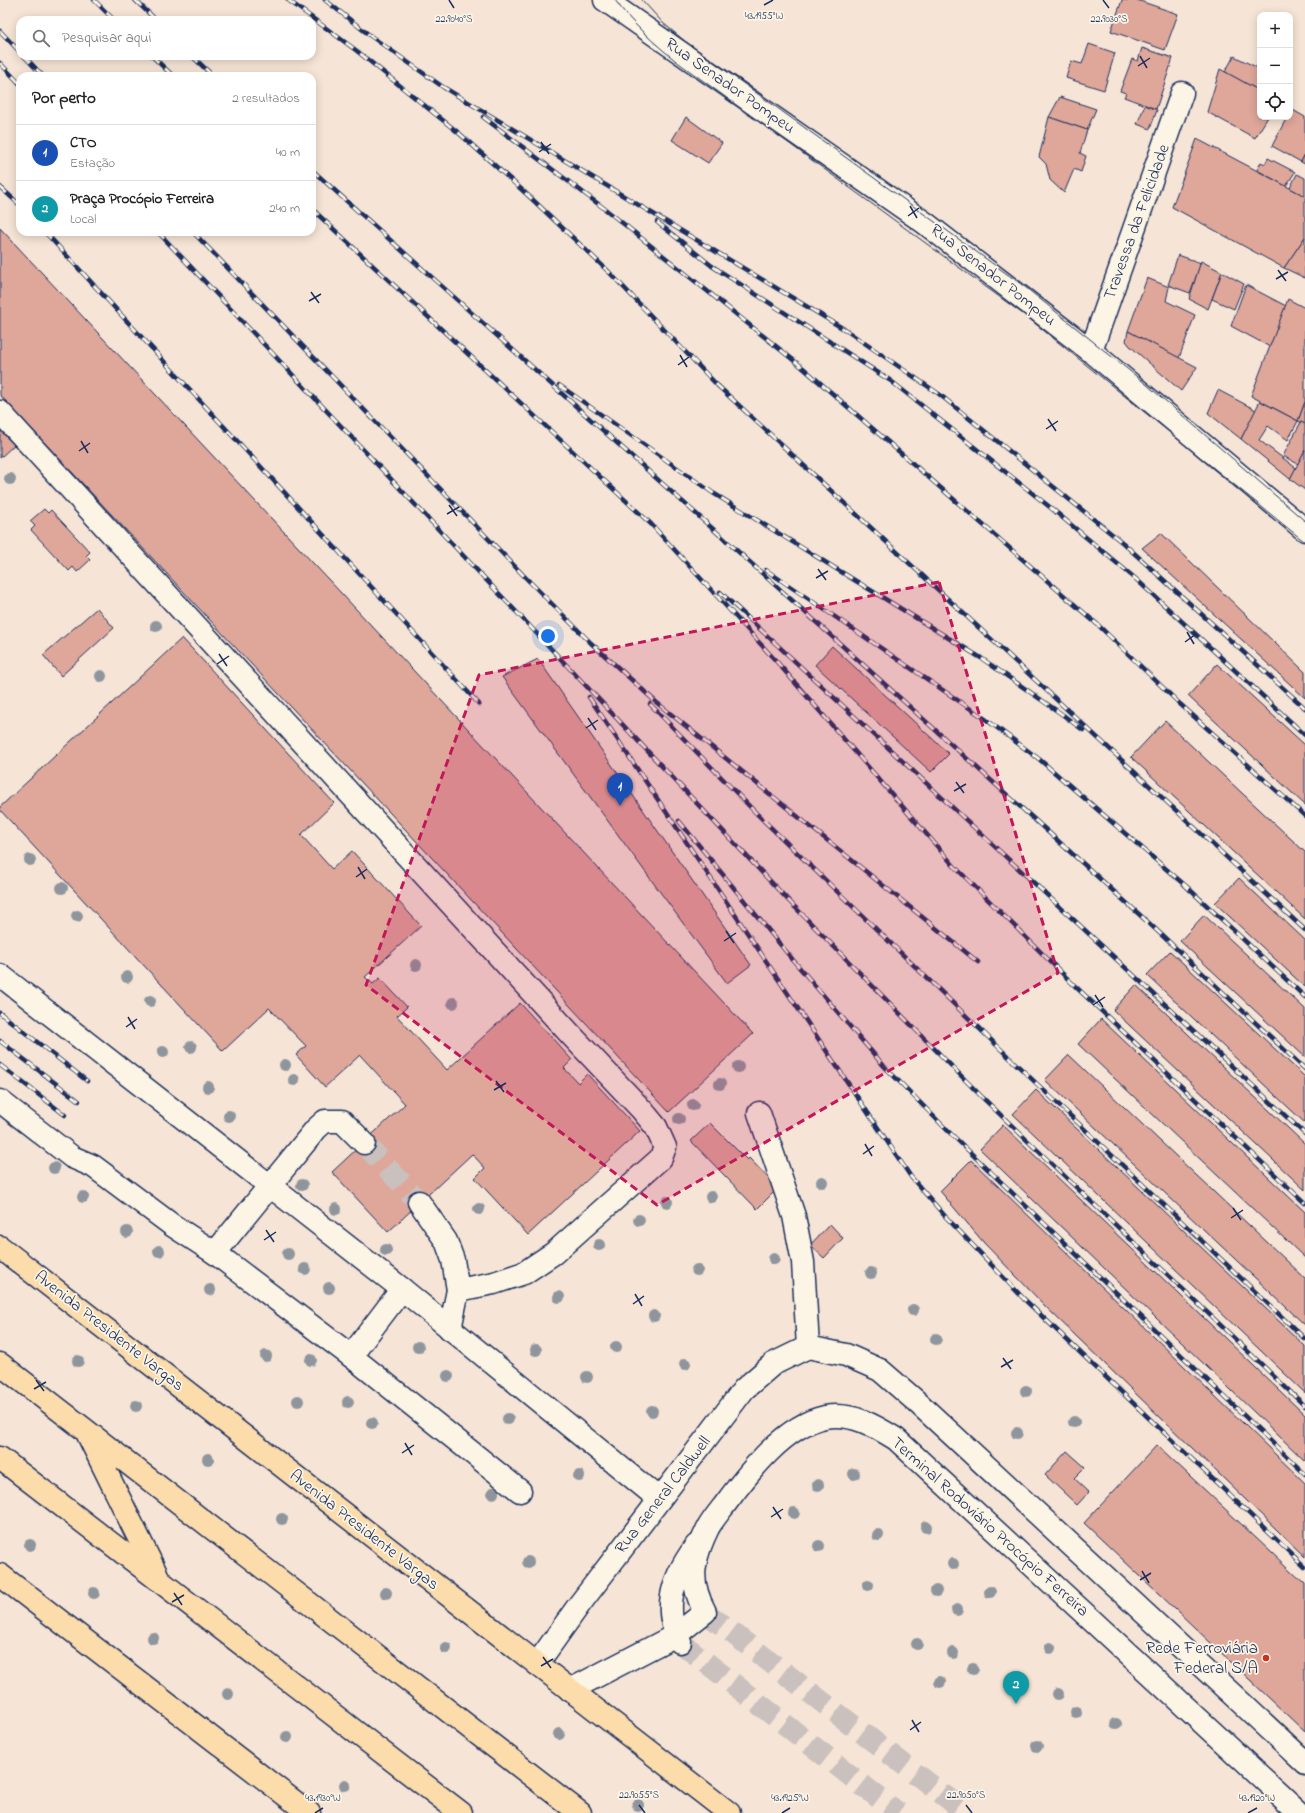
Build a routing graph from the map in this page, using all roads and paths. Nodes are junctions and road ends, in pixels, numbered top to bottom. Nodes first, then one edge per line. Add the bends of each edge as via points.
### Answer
1 (605, 0) edge
2 (1182, 93) dead end
3 (1091, 351) junction
4 (0, 412) edge
5 (1305, 530) edge
6 (0, 975) edge
7 (0, 1101) edge
8 (760, 1113) dead end
9 (364, 1143) tunnel mouth
10 (269, 1186) junction
11 (419, 1202) tunnel mouth
12 (0, 1247) edge
13 (214, 1252) junction
14 (402, 1289) junction
15 (458, 1290) junction
16 (450, 1329) junction
17 (808, 1347) junction
18 (351, 1356) junction
19 (0, 1364) edge
20 (86, 1431) junction
21 (0, 1458) edge
22 (520, 1491) dead end
23 (659, 1499) junction
24 (708, 1529) junction
25 (0, 1575) edge
26 (160, 1580) junction
27 (678, 1639) junction
28 (538, 1664) junction
29 (570, 1690) junction
30 (1305, 1762) edge
31 (309, 1813) edge
32 (460, 1813) edge
33 (580, 1813) edge
34 (729, 1813) edge
35 (1300, 1813) edge

1 - 3 street, Rua Senador Pompeu via 925,223
2 - 3 street, Travessa da Felicidade
3 - 5 street, Rua Senador Pompeu
4 - 15 street via 656,1127 665,1147 661,1158 554,1253 524,1273 494,1283
6 - 10 street
7 - 13 street via 72,1157 93,1166 172,1225
8 - 17 street via 794,1216 803,1262
9 - 10 street via 342,1121 325,1121
10 - 13 street
10 - 14 street
11 - 15 street via 446,1242 453,1260
12 - 28 main road, Avenida Presidente Vargas
13 - 18 street
14 - 16 street
14 - 18 street
15 - 16 street
16 - 23 street
17 - 23 street, Rua General Caldwell via 773,1364 744,1389
17 - 30 street via 846,1355 880,1370
18 - 22 street
19 - 20 main road
20 - 26 main road
20 - 33 main road
21 - 26 main road
23 - 28 street, Rua General Caldwell
24 - 27 street via 678,1574 671,1602 671,1621
24 - 27 street, Terminal Rodoviário Procópio Ferreira via 695,1565 694,1582 698,1599 705,1612
24 - 35 street, Terminal Rodoviário Procópio Ferreira via 747,1474 777,1444 803,1426 825,1417 850,1417 875,1426 896,1439
25 - 31 main road
26 - 32 main road
27 - 29 street, Terminal Rodoviário Procópio Ferreira
28 - 29 main road, Avenida Presidente Vargas
29 - 34 main road, Avenida Presidente Vargas

